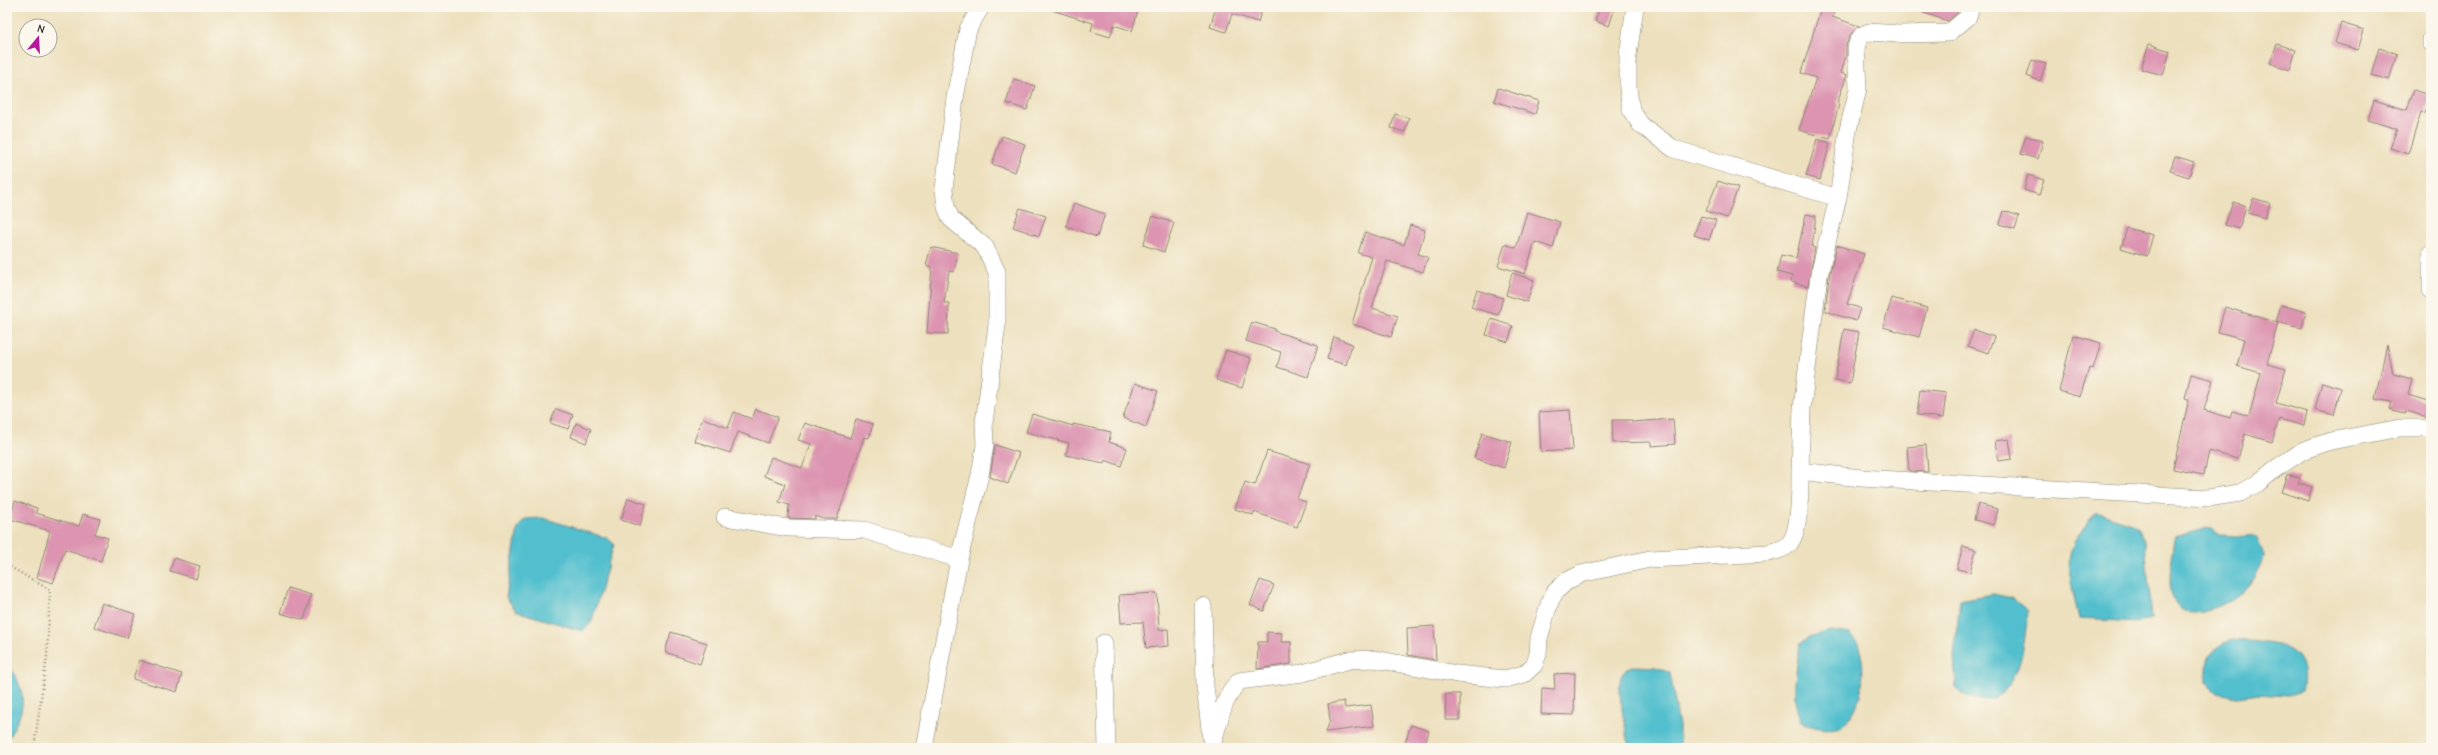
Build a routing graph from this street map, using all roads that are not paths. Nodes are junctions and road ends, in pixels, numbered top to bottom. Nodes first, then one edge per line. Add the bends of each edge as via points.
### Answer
1 (981, 7) edge
2 (1634, 7) edge
3 (1971, 7) edge
4 (2431, 39) edge
5 (2431, 43) edge
6 (1838, 198) junction
7 (2431, 254) edge
8 (2431, 290) edge
9 (2431, 428) edge
10 (1800, 471) junction
11 (725, 517) dead end
12 (959, 559) junction
13 (1203, 606) dead end
14 (1104, 643) dead end
15 (1212, 747) edge
16 (924, 748) edge
17 (1108, 748) edge

1 - 12 street via 968,29 955,98 944,189 946,207 951,219 985,247 998,272 997,325 984,424 985,445
2 - 6 street via 1628,55 1628,88 1631,110 1641,125 1674,149
3 - 6 street via 1968,17 1949,33 1869,32 1862,35 1856,48 1858,89 1848,130
4 - 5 street
6 - 10 street via 1819,275 1802,408
7 - 8 street
9 - 10 street via 2400,428 2330,441 2304,450 2240,493 2208,498 1861,478
10 - 15 street via 1795,533 1790,544 1784,548 1753,554 1650,559 1581,574 1567,581 1555,592 1543,623 1534,665 1524,674 1505,679 1457,674 1374,659 1349,660 1303,673 1239,681 1229,692 1221,710
11 - 12 street via 788,528 864,530
12 - 16 street
13 - 15 street via 1205,686
14 - 17 street

